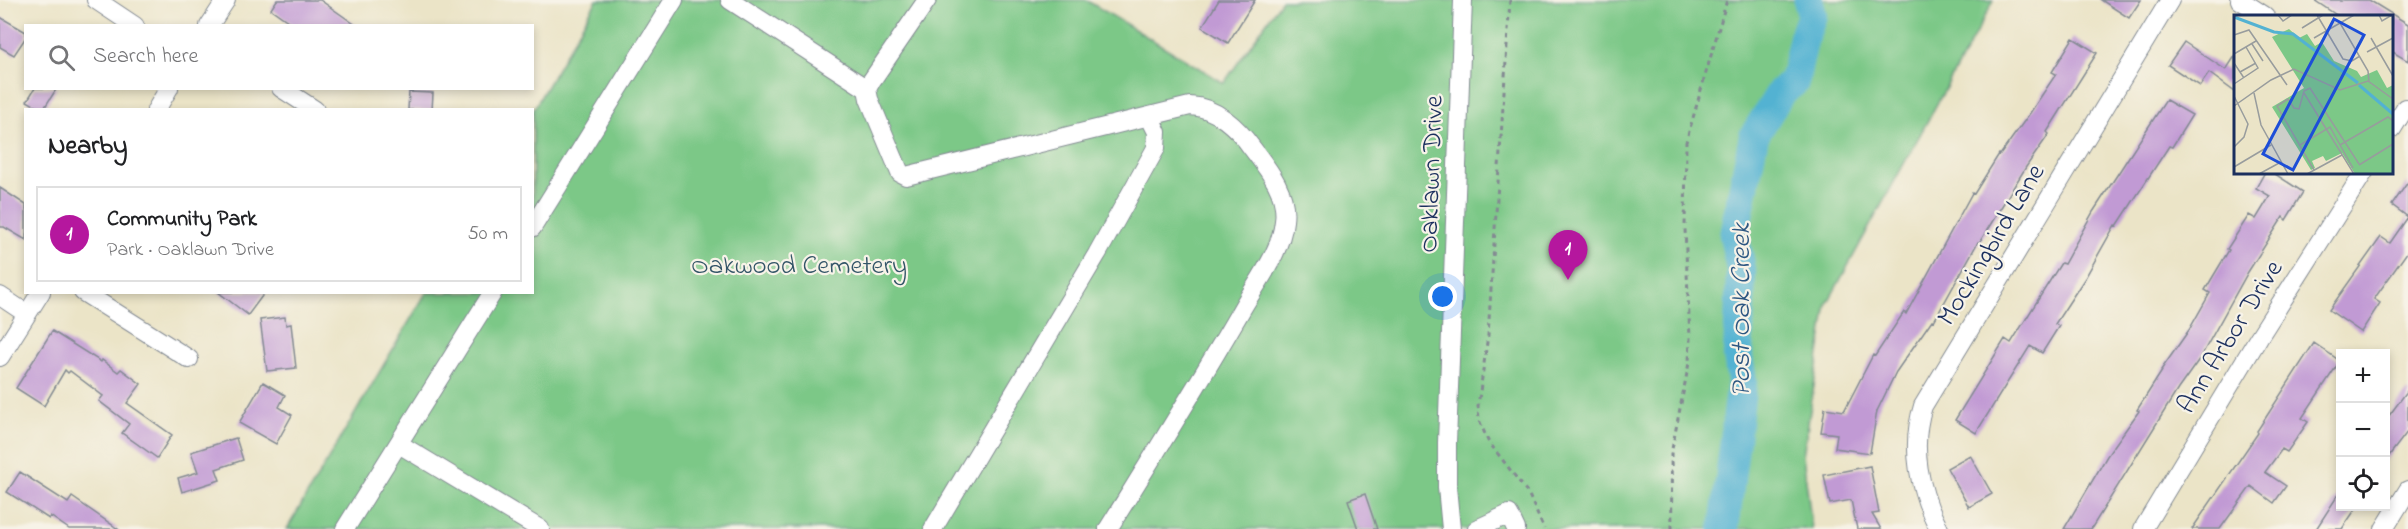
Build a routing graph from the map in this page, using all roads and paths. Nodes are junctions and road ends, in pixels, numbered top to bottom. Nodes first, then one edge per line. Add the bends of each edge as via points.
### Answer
1 (96, 0) edge
2 (226, 0) edge
3 (674, 0) edge
4 (730, 0) edge
5 (927, 0) edge
6 (1463, 0) edge
7 (1510, 0) edge
8 (1728, 0) edge
9 (2170, 0) edge
10 (2240, 0) edge
11 (2263, 15) edge
12 (132, 24) edge
13 (210, 24) edge
14 (867, 89) junction
15 (168, 90) edge
16 (284, 90) edge
17 (2401, 106) edge
18 (157, 108) edge
19 (312, 108) edge
20 (1149, 116) junction
21 (2393, 124) edge
22 (2363, 174) edge
23 (534, 225) edge
24 (40, 294) edge
25 (86, 294) edge
26 (492, 294) edge
27 (0, 296) edge
28 (27, 314) junction
29 (0, 357) edge
30 (189, 359) dead end
31 (399, 444) junction
32 (2408, 490) edge
33 (345, 529) edge
34 (540, 529) edge
35 (933, 529) edge
36 (1108, 529) edge
37 (1451, 529) edge
38 (1477, 529) edge
39 (1516, 529) edge
40 (1544, 529) edge
41 (1672, 529) edge
42 (1939, 529) edge
43 (2143, 529) edge
44 (2384, 529) edge

1 - 12 street
2 - 13 street
3 - 23 street
4 - 14 street
5 - 14 street
6 - 37 street, Oaklawn Drive via 1447,443
7 - 40 path via 1488,335 1478,406 1488,441 1528,493
8 - 41 path via 1686,142 1690,338 1689,363 1671,454
9 - 42 street, Mockingbird Lane via 1923,406 1916,454 1930,512
10 - 11 street
14 - 20 street via 894,162 906,176
15 - 18 street
16 - 19 street
17 - 21 street
20 - 35 street via 1157,132 1156,148
20 - 36 street via 1202,106 1228,121 1270,172 1282,197 1284,221 1275,251
22 - 43 street, Ann Arbor Drive
24 - 28 street
25 - 30 street
26 - 31 street
27 - 28 street
28 - 29 street
31 - 33 street
31 - 34 street
32 - 44 street
38 - 39 street via 1509,514

